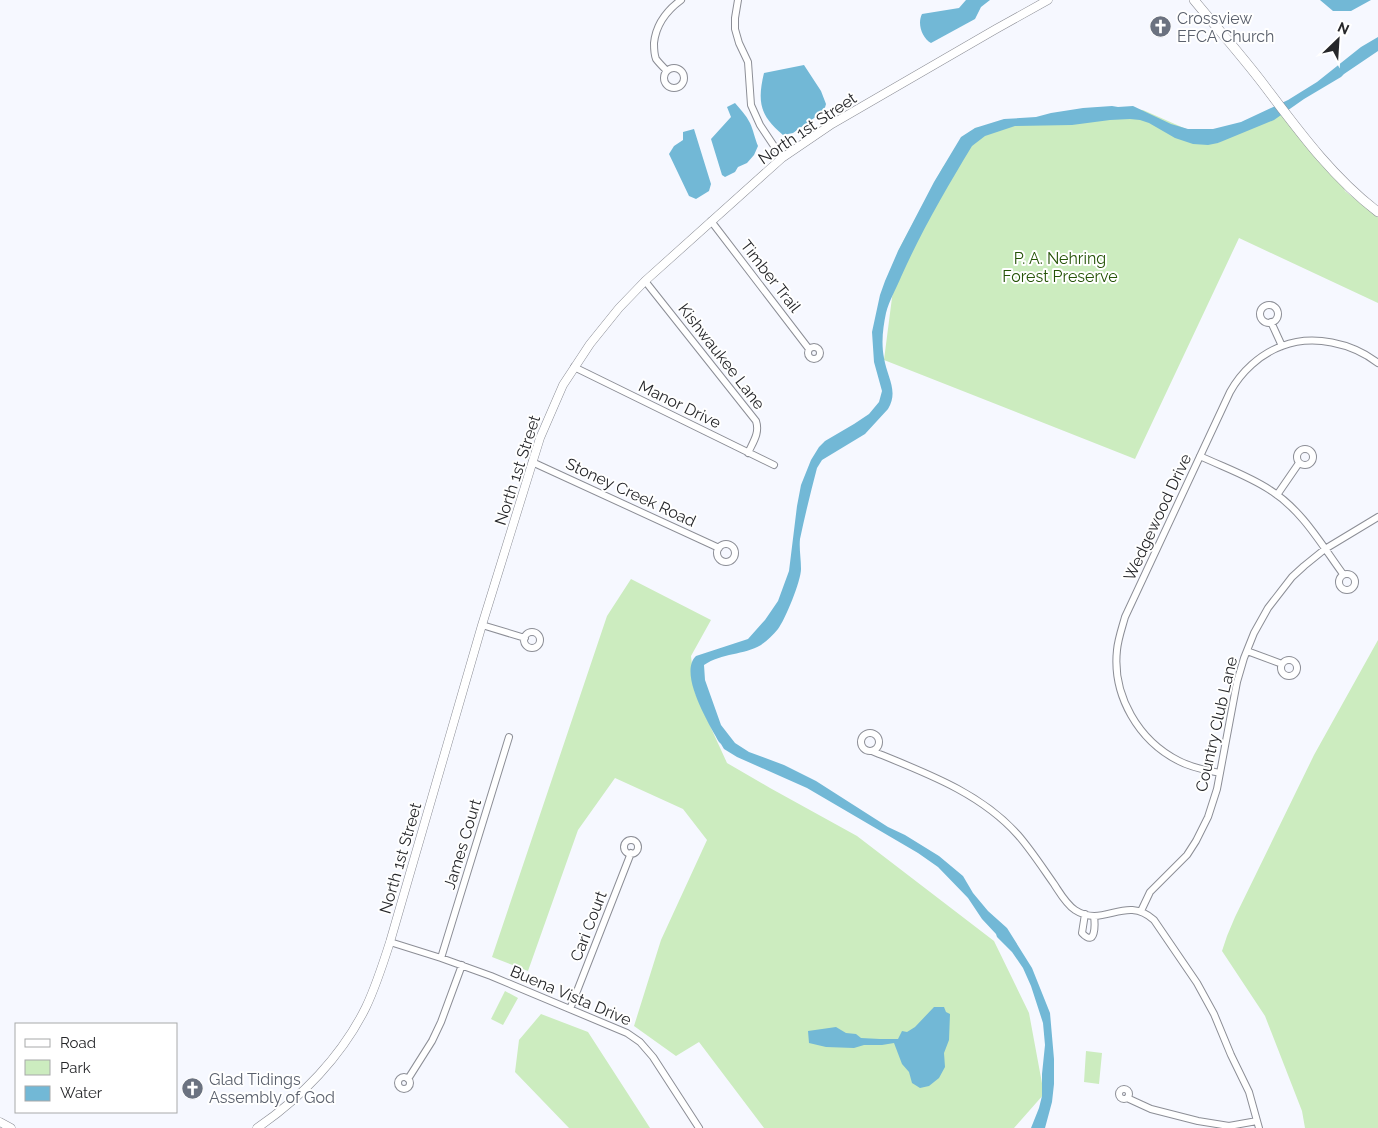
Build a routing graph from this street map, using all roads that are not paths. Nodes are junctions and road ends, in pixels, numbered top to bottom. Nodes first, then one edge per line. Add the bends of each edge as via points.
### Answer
1 (681, 0) edge
2 (738, 0) edge
3 (1048, 0) edge
4 (1194, 0) edge
5 (667, 71) dead end
6 (782, 158) junction
7 (1378, 212) edge
8 (711, 221) junction
9 (645, 281) junction
10 (1271, 322) dead end
11 (1282, 346) junction
12 (809, 348) dead end
13 (1378, 362) edge
14 (574, 367) junction
15 (748, 453) junction
16 (1200, 456) junction
17 (532, 462) junction
18 (1299, 464) dead end
19 (774, 465) dead end
20 (1277, 495) junction
21 (1378, 517) edge
22 (719, 548) dead end
23 (1325, 549) junction
24 (1343, 574) dead end
25 (482, 626) junction
26 (525, 638) dead end
27 (1247, 651) junction
28 (1282, 664) dead end
29 (509, 737) dead end
30 (872, 751) dead end
31 (1220, 773) junction
32 (631, 853) dead end
33 (1141, 911) junction
34 (1085, 914) junction
35 (1094, 916) junction
36 (390, 942) junction
37 (441, 958) junction
38 (462, 965) junction
39 (570, 1009) junction
40 (408, 1079) dead end
41 (1128, 1098) dead end
42 (0, 1122) edge
43 (1258, 1125) edge
44 (11, 1128) edge
45 (257, 1128) edge
46 (699, 1128) edge

1 - 5 street via 664,14 656,30 656,59
2 - 6 street via 735,29 748,62 751,105 760,126
3 - 6 street, North 1st Street via 832,124
4 - 7 main road via 1341,180
6 - 8 street, North 1st Street
8 - 9 street, North 1st Street
8 - 12 street, Timber Trail
9 - 14 street, North 1st Street via 619,308
9 - 15 street, Kishwaukee Lane via 756,421 757,434
10 - 11 street
11 - 13 street, Wedgewood Drive via 1332,342 1358,350
11 - 16 street, Wedgewood Drive via 1254,363 1238,379
14 - 15 street, Manor Drive
14 - 17 street, North 1st Street via 550,414
15 - 19 street, Manor Drive
16 - 20 street via 1258,482
16 - 31 street, Wedgewood Drive via 1125,617 1118,643 1117,670 1126,705 1152,743 1180,762
17 - 22 street, Stoney Creek Road
17 - 25 street, North 1st Street
18 - 20 street
20 - 23 street via 1300,516
21 - 23 street, Country Club Lane
23 - 24 street
23 - 27 street, Country Club Lane via 1292,577 1273,600
25 - 26 street
25 - 36 street, North 1st Street
27 - 28 street
27 - 31 street, Country Club Lane
29 - 37 street, James Court
30 - 34 street via 965,792 986,806 1017,833 1070,906
31 - 33 street, Country Club Lane via 1208,818 1196,841 1150,892
32 - 39 street, Cari Court
33 - 35 street via 1124,909
33 - 43 street via 1161,929 1210,1005 1249,1092
34 - 35 street
34 - 35 street via 1082,933 1088,937 1094,933
36 - 37 street, Buena Vista Drive
36 - 45 street, North 1st Street via 366,1007 337,1052 291,1102
37 - 38 street, Buena Vista Drive
38 - 39 street, Buena Vista Drive
38 - 40 street via 432,1041
39 - 46 street, Buena Vista Drive via 640,1042
41 - 43 street via 1151,1109 1214,1124
42 - 44 street

